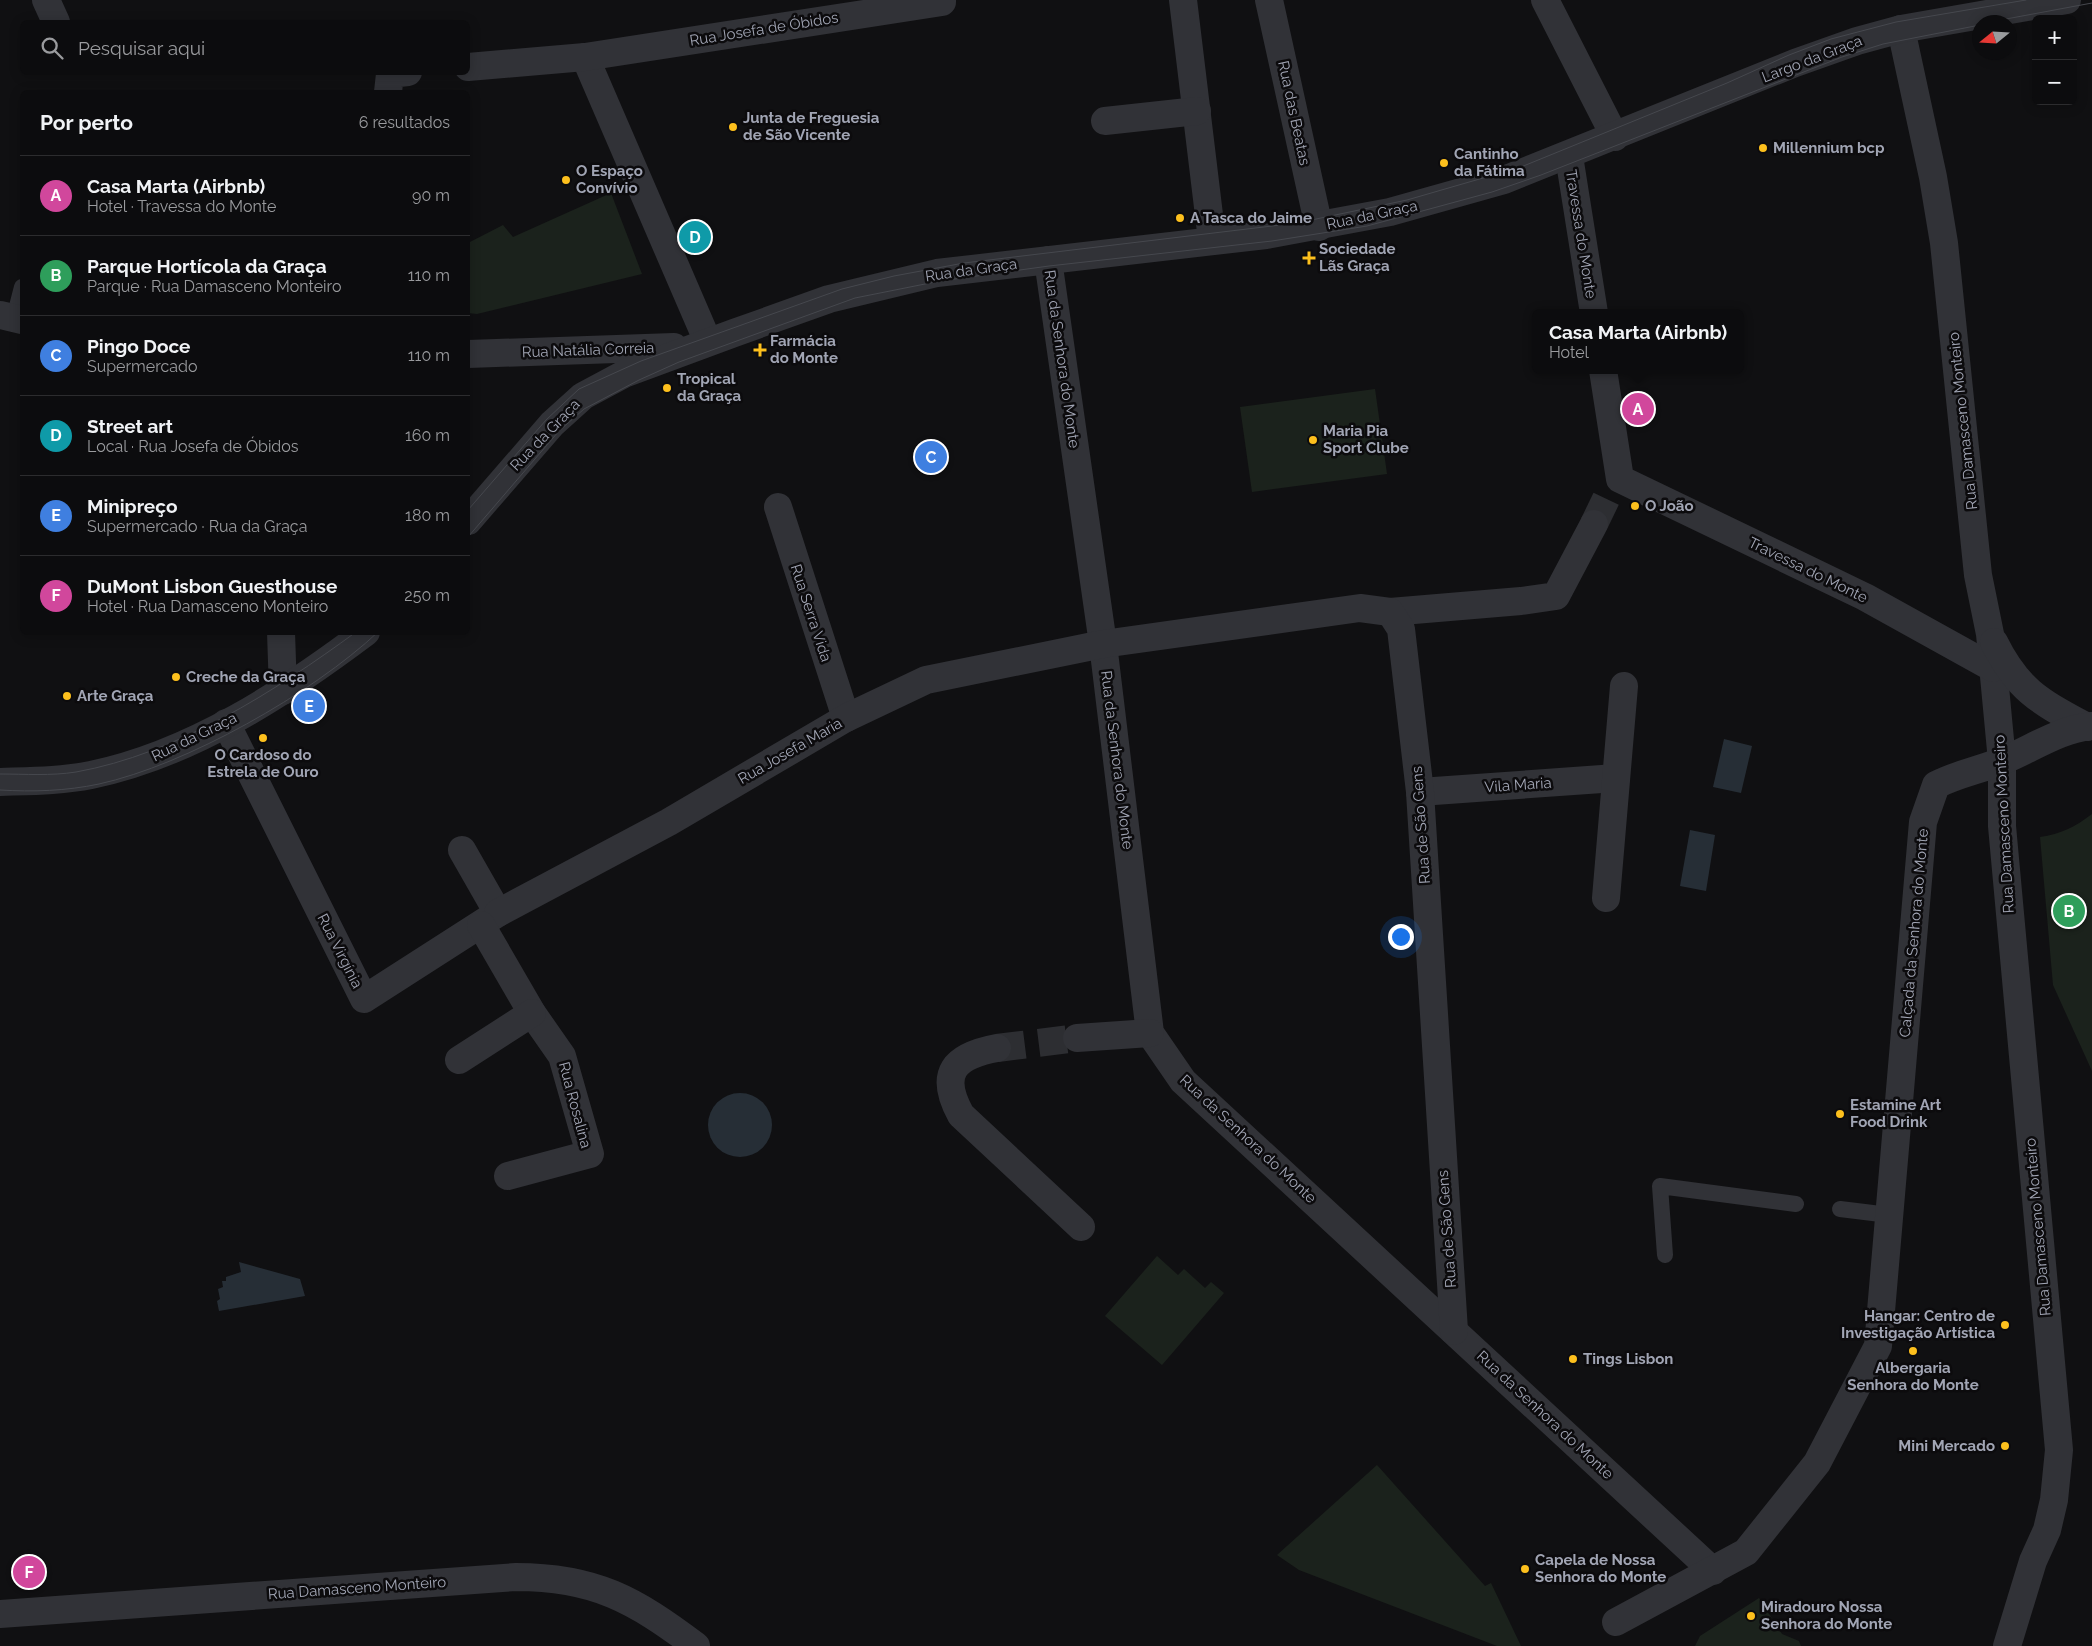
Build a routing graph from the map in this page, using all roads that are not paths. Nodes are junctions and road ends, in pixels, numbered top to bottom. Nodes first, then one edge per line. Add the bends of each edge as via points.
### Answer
1 (46, 0) edge
2 (942, 0) edge
3 (1182, 0) edge
4 (1269, 0) edge
5 (1545, 0) edge
6 (2067, 0) edge
7 (55, 20) edge
8 (1901, 29) junction
9 (585, 56) junction
10 (470, 67) edge
11 (390, 75) edge
12 (388, 90) edge
13 (1197, 111) junction
14 (1105, 121) dead end
15 (1614, 137) junction
16 (1569, 156) junction
17 (1319, 227) junction
18 (1212, 240) junction
19 (1048, 260) junction
20 (20, 293) edge
21 (1593, 309) edge
22 (12, 318) edge
23 (708, 342) junction
24 (470, 354) edge
25 (1603, 374) edge
26 (778, 508) dead end
27 (470, 518) edge
28 (1594, 524) tunnel mouth
29 (1390, 612) junction
30 (1990, 634) junction
31 (281, 635) edge
32 (362, 635) edge
33 (1102, 644) junction
34 (1993, 668) junction
35 (1624, 686) dead end
36 (283, 691) junction
37 (846, 718) junction
38 (226, 723) junction
39 (2089, 726) edge
40 (2002, 761) junction
41 (1616, 778) junction
42 (0, 782) edge
43 (1420, 792) junction
44 (462, 850) dead end
45 (1606, 898) dead end
46 (489, 919) junction
47 (532, 1013) junction
48 (1150, 1033) junction
49 (1076, 1038) tunnel mouth
50 (998, 1048) tunnel mouth
51 (459, 1060) dead end
52 (508, 1176) dead end
53 (1796, 1204) dead end
54 (1840, 1209) dead end
55 (1889, 1215) junction
56 (1081, 1227) dead end
57 (1665, 1255) dead end
58 (1454, 1330) junction
59 (1713, 1571) junction
60 (0, 1614) edge
61 (1616, 1622) dead end
62 (696, 1646) edge
63 (2006, 1646) edge

1 - 7 street
2 - 9 street, Rua Josefa de Óbidos
3 - 13 street
4 - 17 street, Rua das Beatas
5 - 15 street
6 - 8 street, Largo da Graça
8 - 15 street, Largo da Graça via 1795,63
8 - 30 street, Rua Damasceno Monteiro via 1944,243 1978,575
9 - 10 street, Rua Josefa de Óbidos
9 - 23 street
11 - 12 street
13 - 14 street
13 - 18 street
15 - 16 street, Largo da Graça
16 - 17 street, Rua da Graça via 1433,202
16 - 21 street, Travessa do Monte
17 - 18 street, Rua da Graça
18 - 19 street, Rua da Graça
19 - 23 street, Rua da Graça via 937,273 889,283 829,299
19 - 33 street, Rua da Senhora do Monte
20 - 22 lane
23 - 24 street, Rua Natália Correia via 680,347
23 - 27 street, Rua da Graça via 626,373 583,396 552,424
25 - 34 street, Travessa do Monte via 1614,488 1865,597
26 - 37 street, Rua Serra Vida
28 - 29 street via 1556,596 1521,602
29 - 33 street via 1360,608
29 - 43 street, Rua de São Gens via 1401,629
30 - 34 street, Rua Damasceno Monteiro
30 - 39 street, Calçada da Senhora do Monte via 2004,663 2025,689 2046,705
31 - 36 street
32 - 36 street, Rua da Graça
33 - 37 street, Rua Josefa Maria via 926,680
33 - 48 street, Rua da Senhora do Monte
34 - 40 street, Rua Damasceno Monteiro
35 - 41 street
36 - 38 street, Rua da Graça
37 - 46 street, Rua Josefa Maria via 669,822
38 - 42 street, Rua da Graça via 134,764 59,780
38 - 46 street, Rua Virgínia via 364,999
39 - 40 street, Calçada da Senhora do Monte via 2048,738
40 - 55 street, Calçada da Senhora do Monte via 1936,785 1922,822
40 - 63 street, Rua Damasceno Monteiro via 2002,826 2059,1450 2047,1530 2033,1560
41 - 43 street, Vila Maria
41 - 45 street
43 - 58 street, Rua de São Gens
44 - 46 street
46 - 47 street, Rua Rosalina
47 - 51 street
47 - 52 street, Rua Rosalina via 562,1056 590,1154
48 - 49 street
48 - 58 street, Rua da Senhora do Monte via 1182,1081
50 - 56 street via 976,1052 962,1059 954,1068 950,1082 952,1099 961,1115
53 - 57 lane via 1660,1186
54 - 55 lane
55 - 59 street, Calçada da Senhora do Monte via 1878,1346 1817,1463 1746,1552
58 - 59 street, Rua da Senhora do Monte
59 - 61 street
60 - 62 street, Rua Damasceno Monteiro via 541,1577 583,1584 615,1594 659,1618

